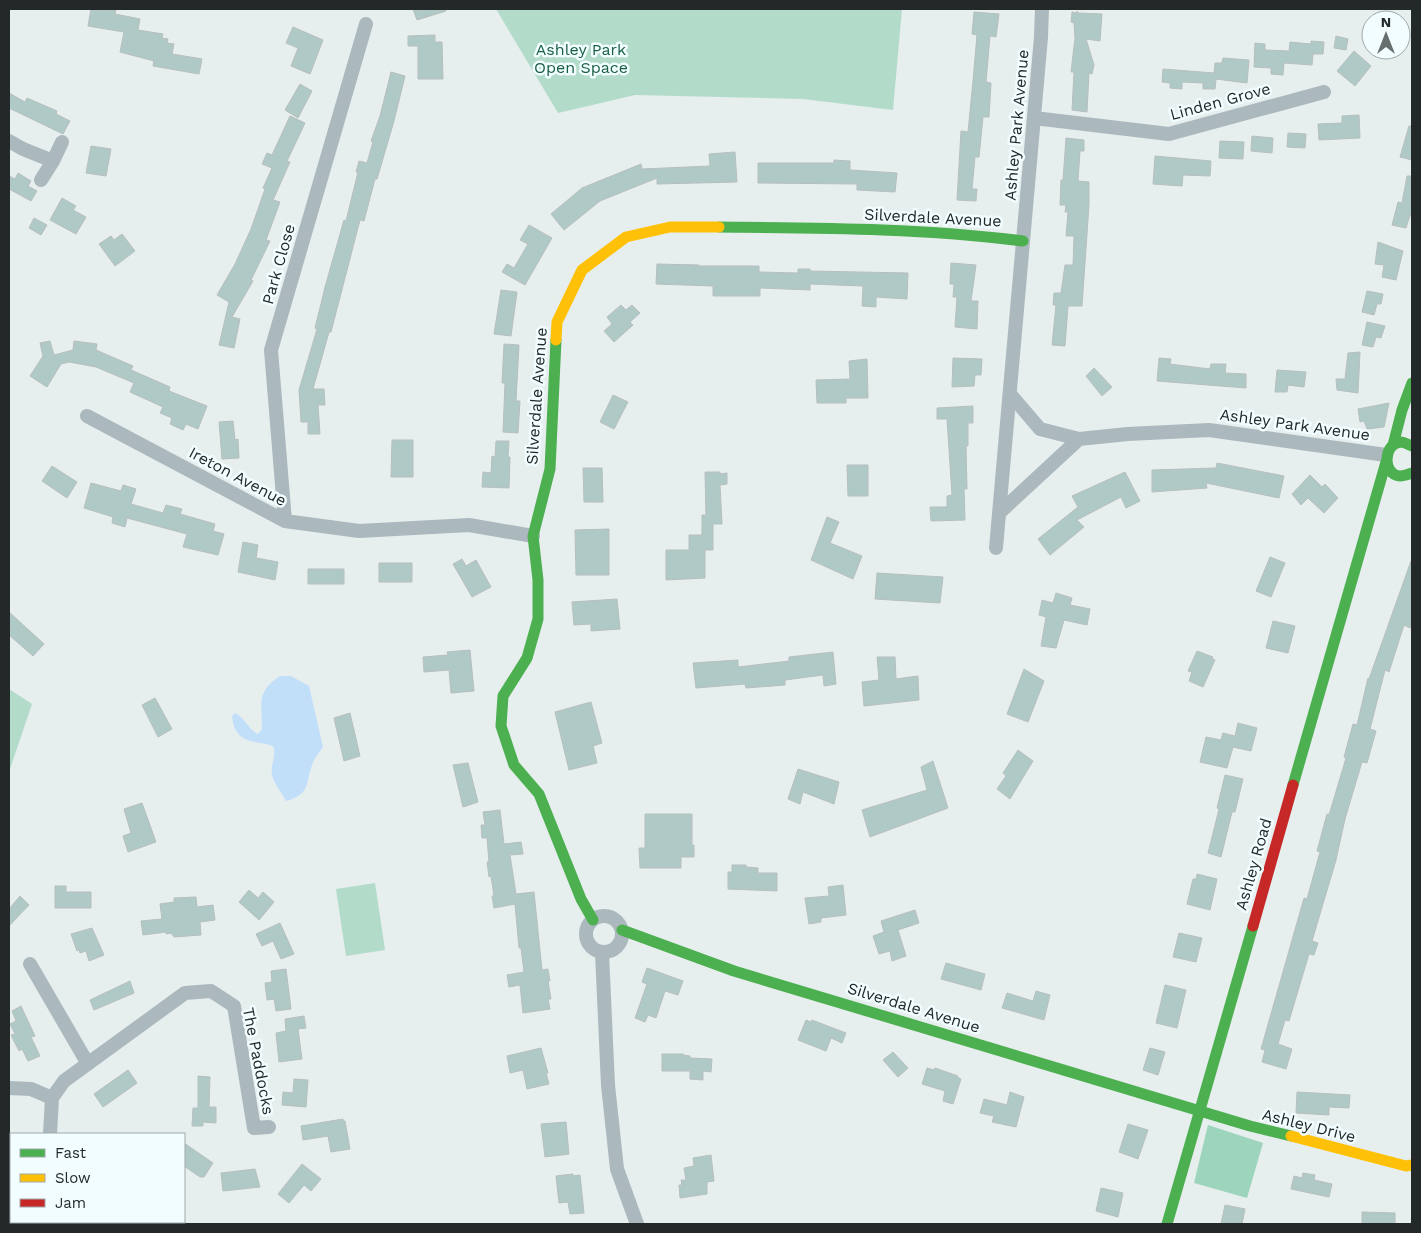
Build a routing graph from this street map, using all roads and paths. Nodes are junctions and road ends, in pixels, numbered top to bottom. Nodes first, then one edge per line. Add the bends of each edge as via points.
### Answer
1 (1042, 9) edge
2 (366, 24) dead end
3 (1324, 92) dead end
4 (1034, 118) junction
5 (9, 141) edge
6 (62, 142) dead end
7 (54, 161) junction
8 (41, 180) dead end
9 (1023, 241) junction
10 (1412, 385) edge
11 (1010, 394) junction
12 (87, 416) dead end
13 (1410, 438) edge
14 (1079, 439) junction
15 (1388, 454) junction
16 (1407, 475) edge
17 (1000, 513) junction
18 (1372, 514) junction
19 (284, 521) junction
20 (533, 536) junction
21 (996, 548) dead end
22 (593, 920) junction
23 (622, 930) junction
24 (602, 953) junction
25 (30, 964) dead end
26 (88, 1064) junction
27 (9, 1088) edge
28 (52, 1098) junction
29 (1199, 1110) junction
30 (269, 1127) dead end
31 (50, 1133) edge
32 (1412, 1165) edge
33 (637, 1224) edge
34 (1167, 1224) edge

1 - 4 street, Ashley Park Avenue
2 - 19 street, Park Close via 271,350
3 - 4 street, Linden Grove via 1169,134
4 - 9 street, Ashley Park Avenue
5 - 7 street
6 - 7 street
7 - 8 street
9 - 11 street, Ashley Park Avenue
9 - 20 street, Silverdale Avenue via 971,234 791,228 670,227 626,237 582,270 557,322 550,469
10 - 13 street, Ashley Road
10 - 15 street, Ashley Road
11 - 14 street, Ashley Park Avenue via 1040,429
11 - 17 street, Ashley Park Avenue
12 - 19 street, Ireton Avenue
13 - 15 street via 1398,443
14 - 15 street, Ashley Park Avenue via 1209,430
14 - 17 street
15 - 16 street via 1392,472
15 - 18 street, Ashley Road
16 - 18 street, Ashley Road
17 - 21 street, Ashley Park Avenue
18 - 29 street, Ashley Road
19 - 20 street, Ireton Avenue via 359,531 469,525
20 - 22 street, Silverdale Avenue via 538,619 527,658 503,696 500,726 514,764 539,794 581,899
22 - 23 street via 610,917
22 - 24 street via 587,930 588,942
23 - 24 street via 618,947
23 - 29 street, Silverdale Avenue via 734,971
24 - 33 street via 608,1086 617,1169
25 - 26 street
26 - 28 street, The Paddocks via 64,1081
26 - 30 street, The Paddocks via 185,993 210,990 234,1006 254,1128
27 - 28 street via 31,1090
28 - 31 street
29 - 32 street, Ashley Drive via 1250,1126
29 - 34 street, Ashley Road

